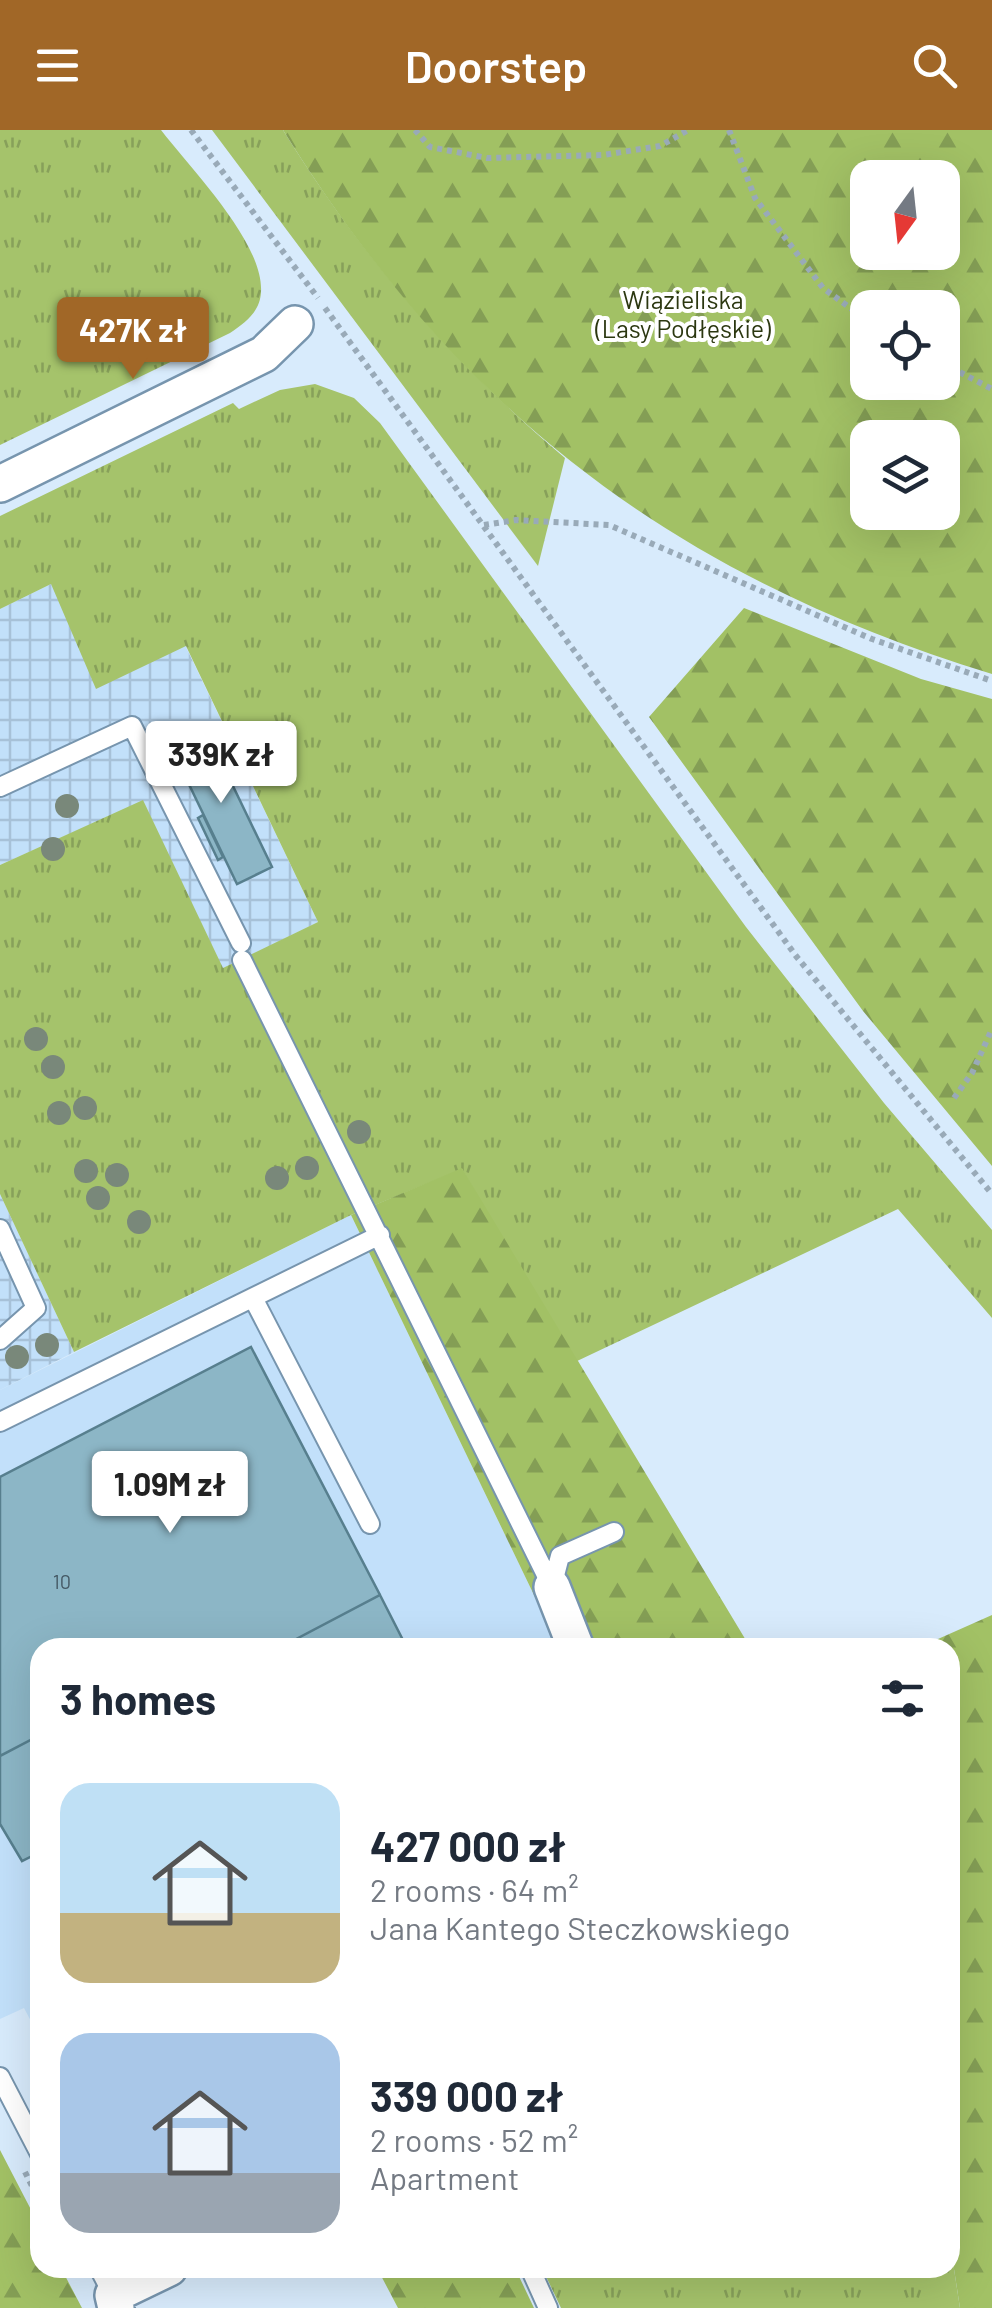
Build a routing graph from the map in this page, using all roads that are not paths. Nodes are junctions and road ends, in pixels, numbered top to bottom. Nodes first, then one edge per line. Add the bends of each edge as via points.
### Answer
1 (295, 324) dead end
2 (0, 484) edge
3 (0, 787) edge
4 (0, 1230) edge
5 (380, 1235) junction
6 (253, 1298) junction
7 (0, 1340) edge
8 (0, 1422) edge
9 (370, 1524) dead end
10 (614, 1532) dead end
11 (552, 1587) junction
12 (572, 1638) edge
13 (0, 2077) edge
14 (30, 2135) edge
15 (142, 2278) edge
16 (534, 2278) edge
17 (109, 2290) edge
18 (548, 2308) edge

1 - 2 street via 264,354
3 - 5 lane via 132,726
4 - 7 lane via 36,1308
5 - 6 lane
5 - 11 lane
6 - 8 lane
6 - 9 lane
10 - 11 lane via 560,1556
11 - 12 street
13 - 14 lane
15 - 17 street
16 - 18 lane

